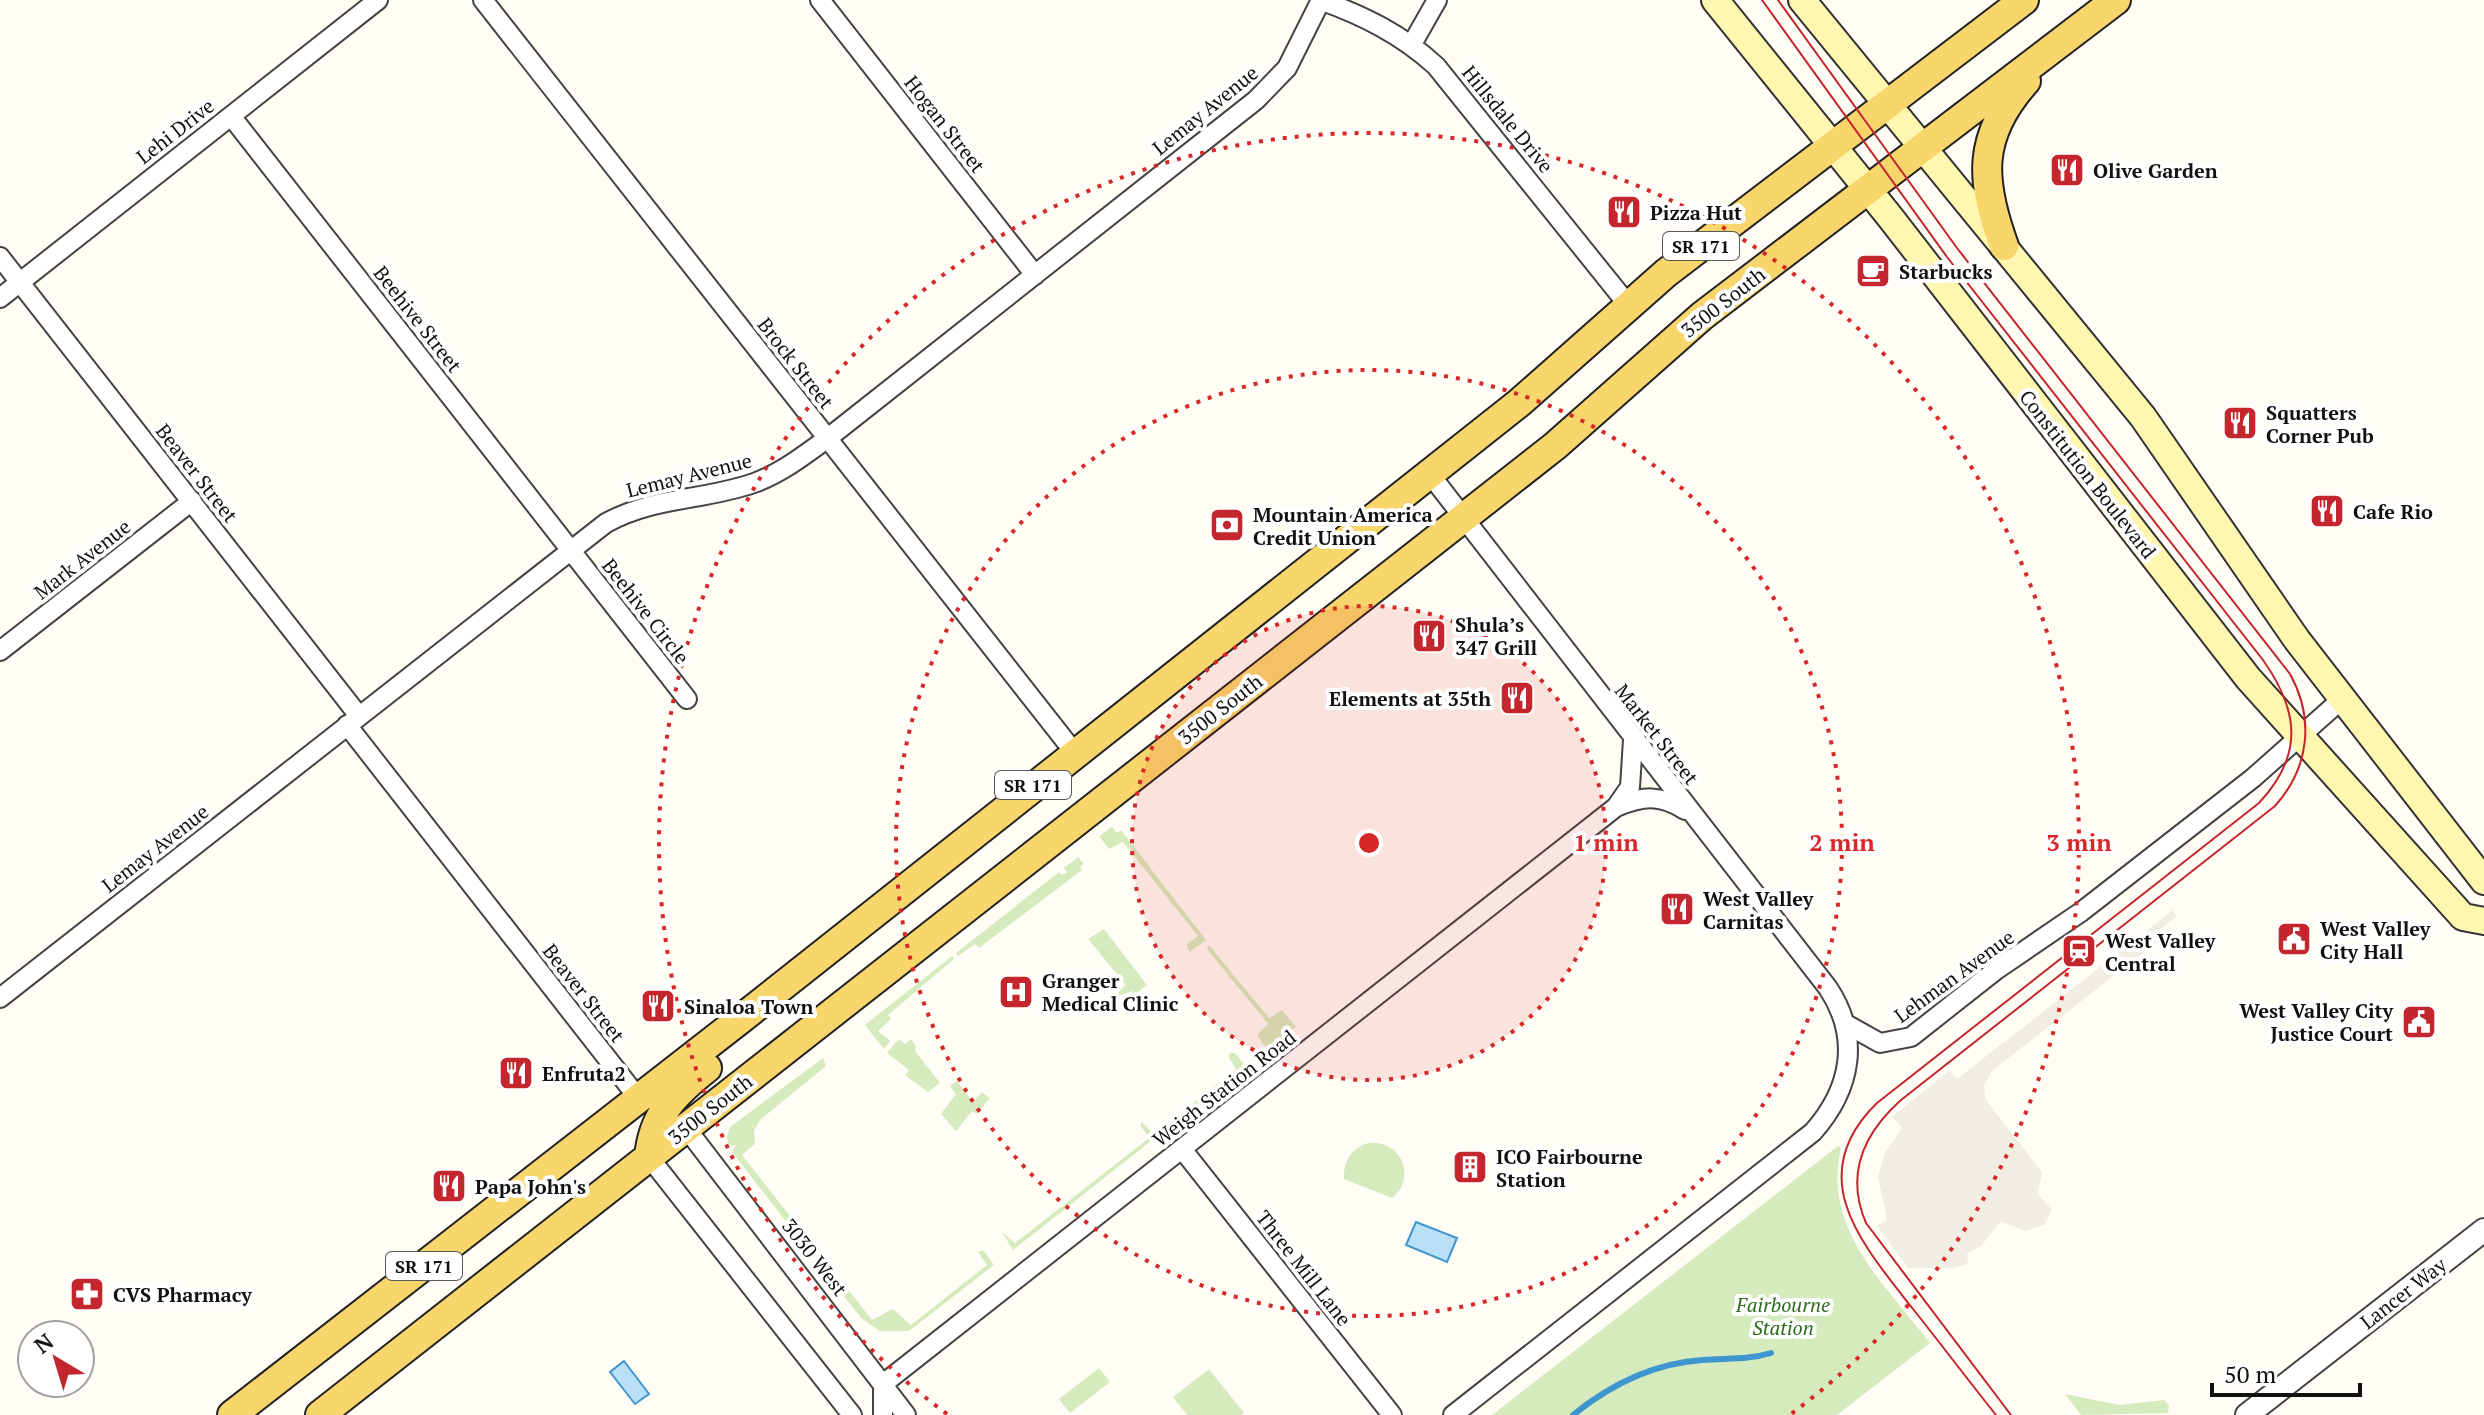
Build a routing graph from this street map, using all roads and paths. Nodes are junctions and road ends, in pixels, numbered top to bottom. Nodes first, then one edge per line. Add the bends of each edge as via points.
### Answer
1 (378, 0) edge
2 (483, 0) edge
3 (820, 0) edge
4 (1320, 0) edge
5 (1437, 0) edge
6 (1715, 0) edge
7 (1802, 0) edge
8 (2024, 0) edge
9 (2116, 0) edge
10 (1412, 44) junction
11 (2055, 48) junction
12 (1887, 105) junction
13 (231, 116) junction
14 (1831, 147) junction
15 (1924, 147) junction
16 (1867, 190) junction
17 (2004, 246) junction
18 (0, 257) edge
19 (1035, 275) junction
20 (20, 282) junction
21 (0, 298) edge
22 (1629, 306) junction
23 (828, 438) junction
24 (1429, 473) junction
25 (192, 501) junction
26 (1463, 518) junction
27 (570, 550) junction
28 (0, 651) edge
29 (687, 699) dead end
30 (2342, 699) junction
31 (353, 720) junction
32 (2300, 737) junction
33 (1633, 740) junction
34 (1074, 752) junction
35 (1616, 807) junction
36 (1691, 814) junction
37 (2484, 881) edge
38 (2484, 921) edge
39 (812, 963) junction
40 (0, 998) edge
41 (1846, 1024) junction
42 (639, 1099) junction
43 (652, 1128) junction
44 (686, 1128) junction
45 (595, 1133) junction
46 (1182, 1149) junction
47 (649, 1157) junction
48 (2482, 1235) edge
49 (883, 1384) junction
50 (232, 1415) edge
51 (320, 1415) edge
52 (852, 1415) edge
53 (883, 1415) edge
54 (906, 1415) edge
55 (1392, 1415) edge
56 (1453, 1415) edge
57 (2247, 1415) edge

1 - 13 street, Lehi Drive
2 - 23 street, Brock Street
3 - 19 street, Hogan Street
4 - 10 street, Hillsdale Drive
4 - 19 street, Lemay Avenue via 1299,50 1272,85
5 - 10 street
6 - 14 main road, Constitution Boulevard
7 - 12 main road
8 - 12 main road, SR 171
9 - 11 main road, 3500 South / SR 171
10 - 22 street, Hillsdale Drive via 1473,107
11 - 15 main road, 3500 South / SR 171
11 - 17 main road via 2018,90 1986,153 1991,210
12 - 14 main road, SR 171
12 - 15 main road
13 - 20 street, Lehi Drive
13 - 27 street, Beehive Street
14 - 16 main road, Constitution Boulevard
14 - 22 main road, SR 171
15 - 16 main road, 3500 South / SR 171
15 - 17 main road
16 - 26 main road, 3500 South / SR 171 via 1702,316 1555,446
16 - 32 main road, Constitution Boulevard via 2212,634
17 - 30 main road via 2143,417
18 - 20 street, Beaver Street
19 - 23 street, Lemay Avenue
20 - 21 street, Lehi Drive
20 - 25 street, Beaver Street
22 - 24 main road, SR 171
23 - 27 street, Lemay Avenue via 774,475 641,506
23 - 34 street, Brock Street
24 - 26 street, Market Street
24 - 34 main road, SR 171
25 - 28 street, Mark Avenue
25 - 31 street, Beaver Street
26 - 33 street, Market Street
26 - 44 main road, 3500 South / SR 171
27 - 29 street, Beehive Circle
27 - 31 street, Lemay Avenue
30 - 32 street, Lehman Avenue
30 - 37 main road
31 - 40 street, Lemay Avenue
31 - 42 street, Beaver Street
32 - 38 main road, Constitution Boulevard via 2463,917
32 - 41 street, Lehman Avenue via 2081,912 1911,1037 1880,1043
33 - 35 street, Weigh Station Road via 1630,787
33 - 36 street, Market Street
34 - 39 main road, SR 171
35 - 36 street, Weigh Station Road via 1657,797
35 - 46 street, Weigh Station Road
36 - 41 street, Market Street via 1828,988
39 - 42 main road, SR 171
39 - 43 main road via 767,1020 682,1087
41 - 56 street via 1849,1067 1838,1096 1813,1132
42 - 45 main road, SR 171
43 - 44 main road
43 - 45 main road
43 - 47 main road
44 - 47 main road, 3500 South / SR 171
44 - 49 street, 3030 West
45 - 50 main road, SR 171
46 - 49 street, Weigh Station Road
46 - 55 street, Three Mill Lane
47 - 51 main road, 3500 South / SR 171
47 - 52 street
48 - 57 street, Lancer Way
49 - 53 street
49 - 54 street, 3030 West

